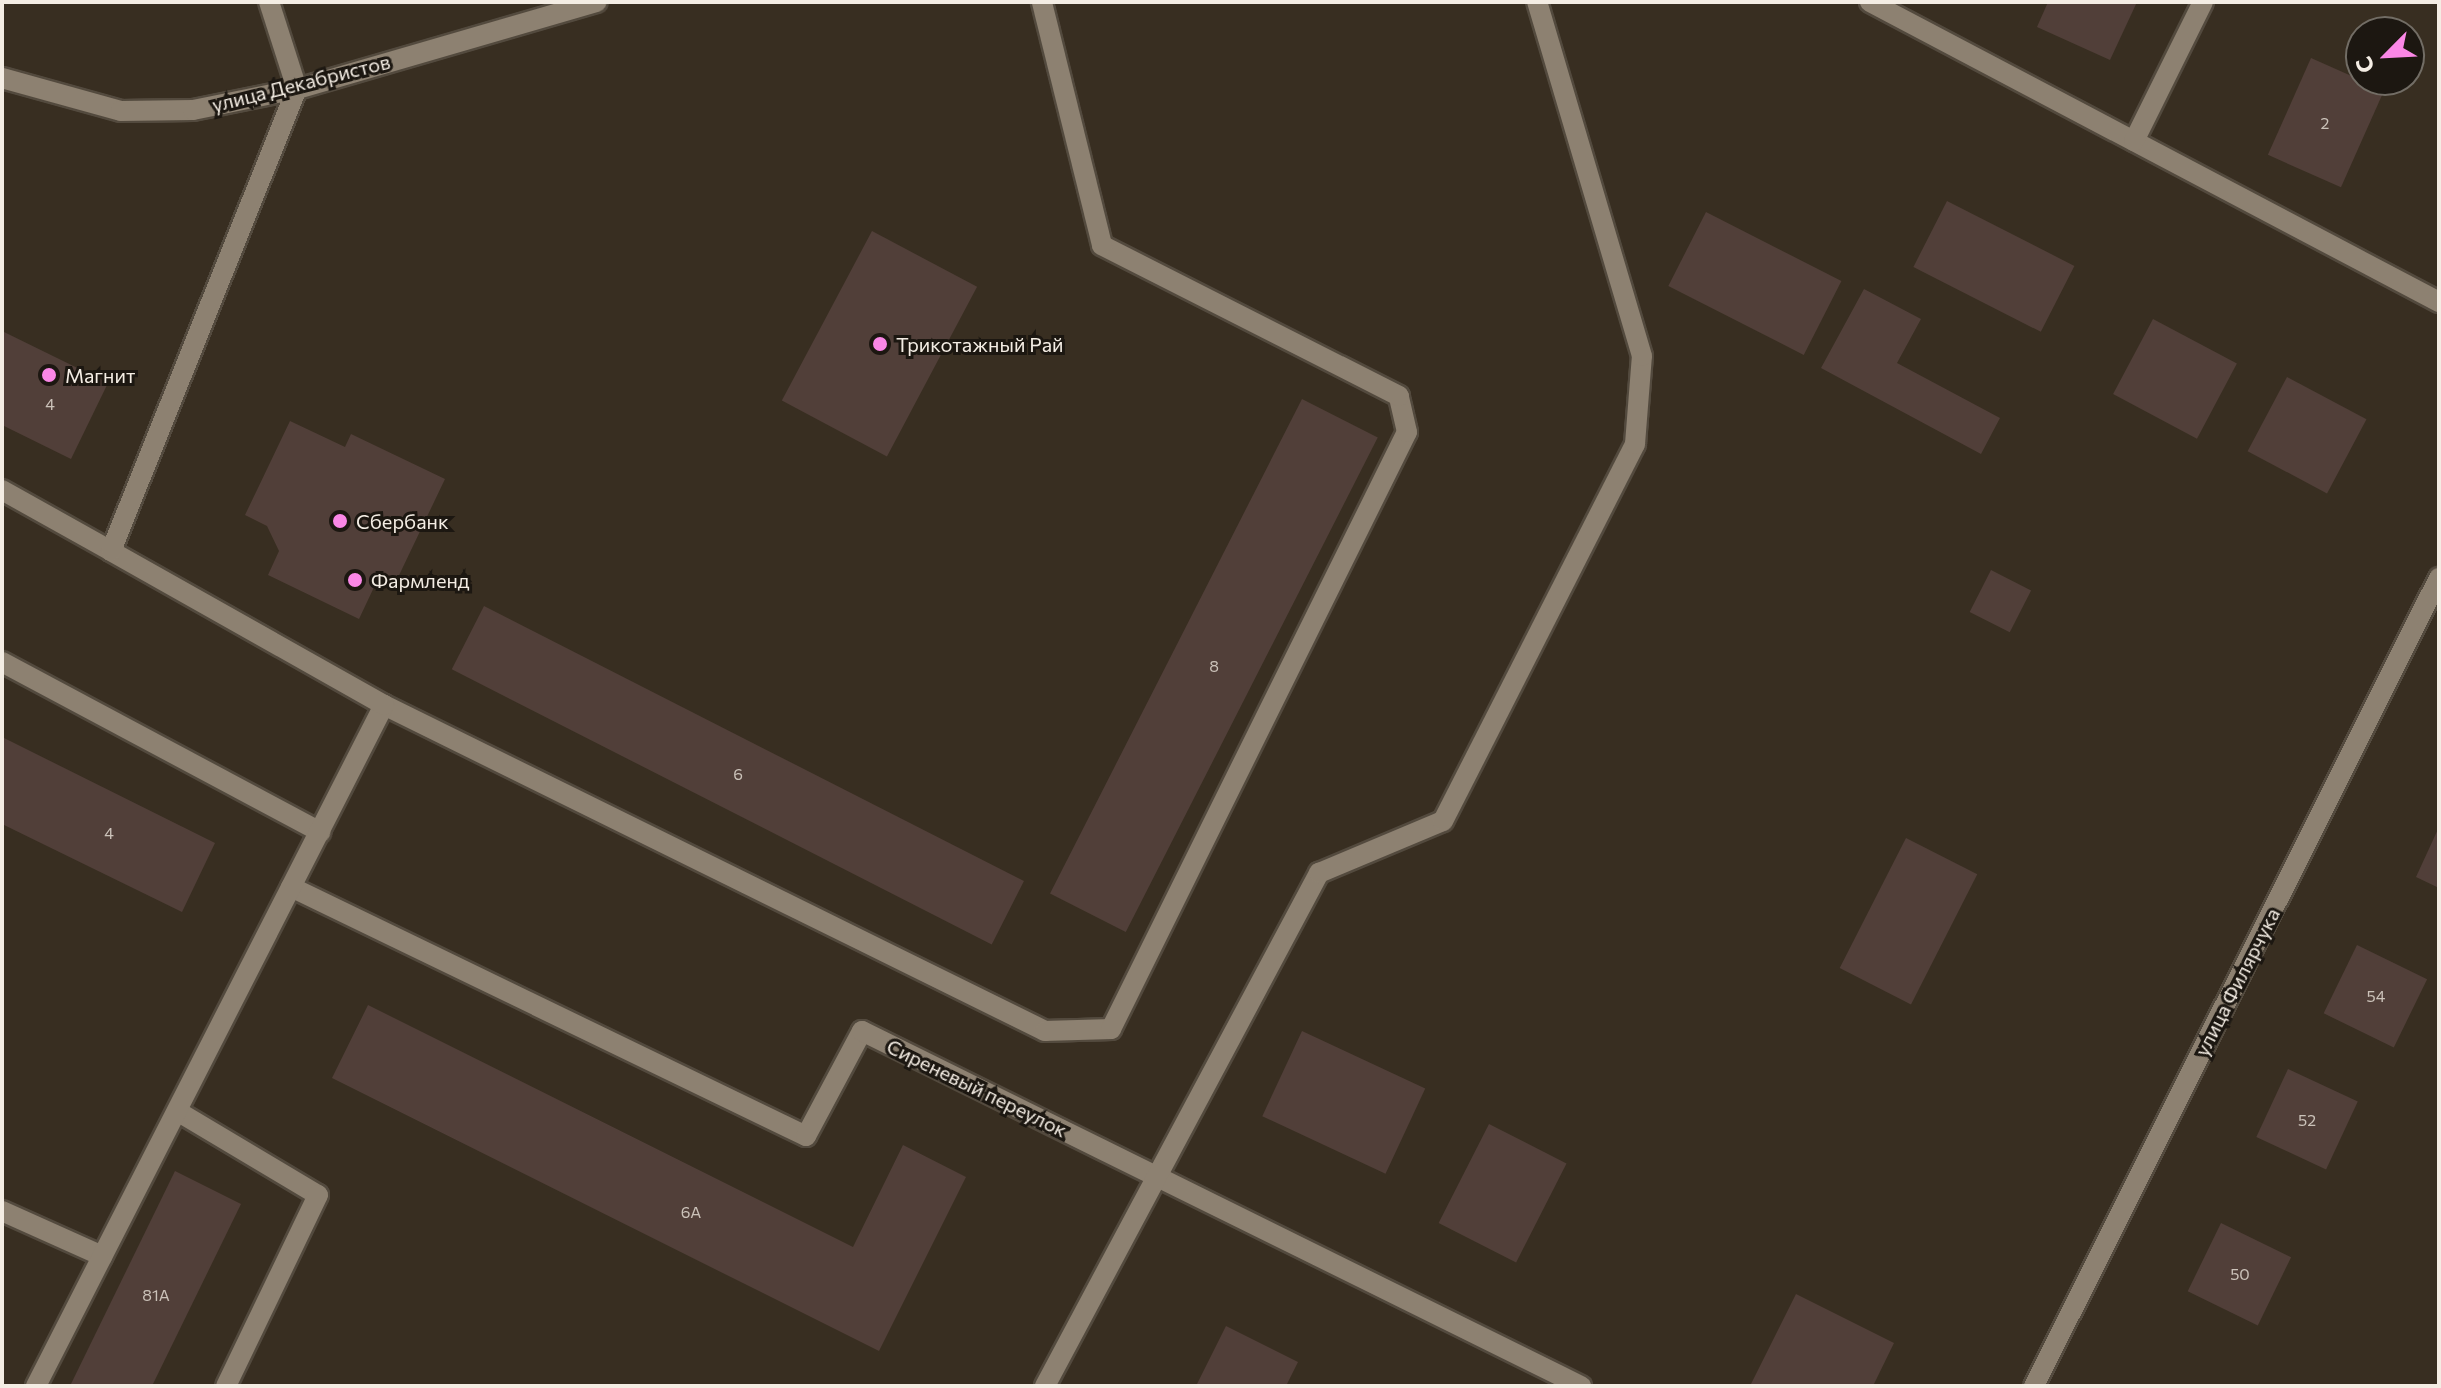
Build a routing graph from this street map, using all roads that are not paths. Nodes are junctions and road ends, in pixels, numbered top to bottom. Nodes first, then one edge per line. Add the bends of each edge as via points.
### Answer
1 (269, 2) edge
2 (597, 2) edge
3 (1042, 2) edge
4 (1537, 2) edge
5 (1870, 2) edge
6 (2203, 2) edge
7 (2, 78) edge
8 (297, 89) junction
9 (2134, 141) junction
10 (2439, 302) edge
11 (2, 490) edge
12 (111, 551) junction
13 (2439, 578) edge
14 (2, 662) edge
15 (384, 705) junction
16 (320, 832) junction
17 (291, 887) junction
18 (177, 1111) junction
19 (1154, 1175) junction
20 (2, 1211) edge
21 (102, 1256) junction
22 (36, 1386) edge
23 (226, 1386) edge
24 (1045, 1386) edge
25 (1581, 1386) edge
26 (2034, 1386) edge

1 - 8 street
2 - 8 street, улица Декабристов
3 - 15 street via 1102,245 1399,396 1407,432 1111,1029 1045,1031
4 - 19 street via 1642,356 1635,444 1443,821 1319,873
5 - 9 street
6 - 9 street
7 - 8 street, улица Декабристов via 121,111 193,110
8 - 12 street
9 - 10 street
11 - 12 street
12 - 15 street
13 - 26 street, улица Филярчука
14 - 16 street
15 - 16 street
16 - 17 street
17 - 18 street
17 - 19 street, Сиреневый переулок via 806,1136 862,1031
18 - 21 street
18 - 23 street via 318,1195
19 - 24 street
19 - 25 street, Сиреневый переулок
20 - 21 street
21 - 22 street

